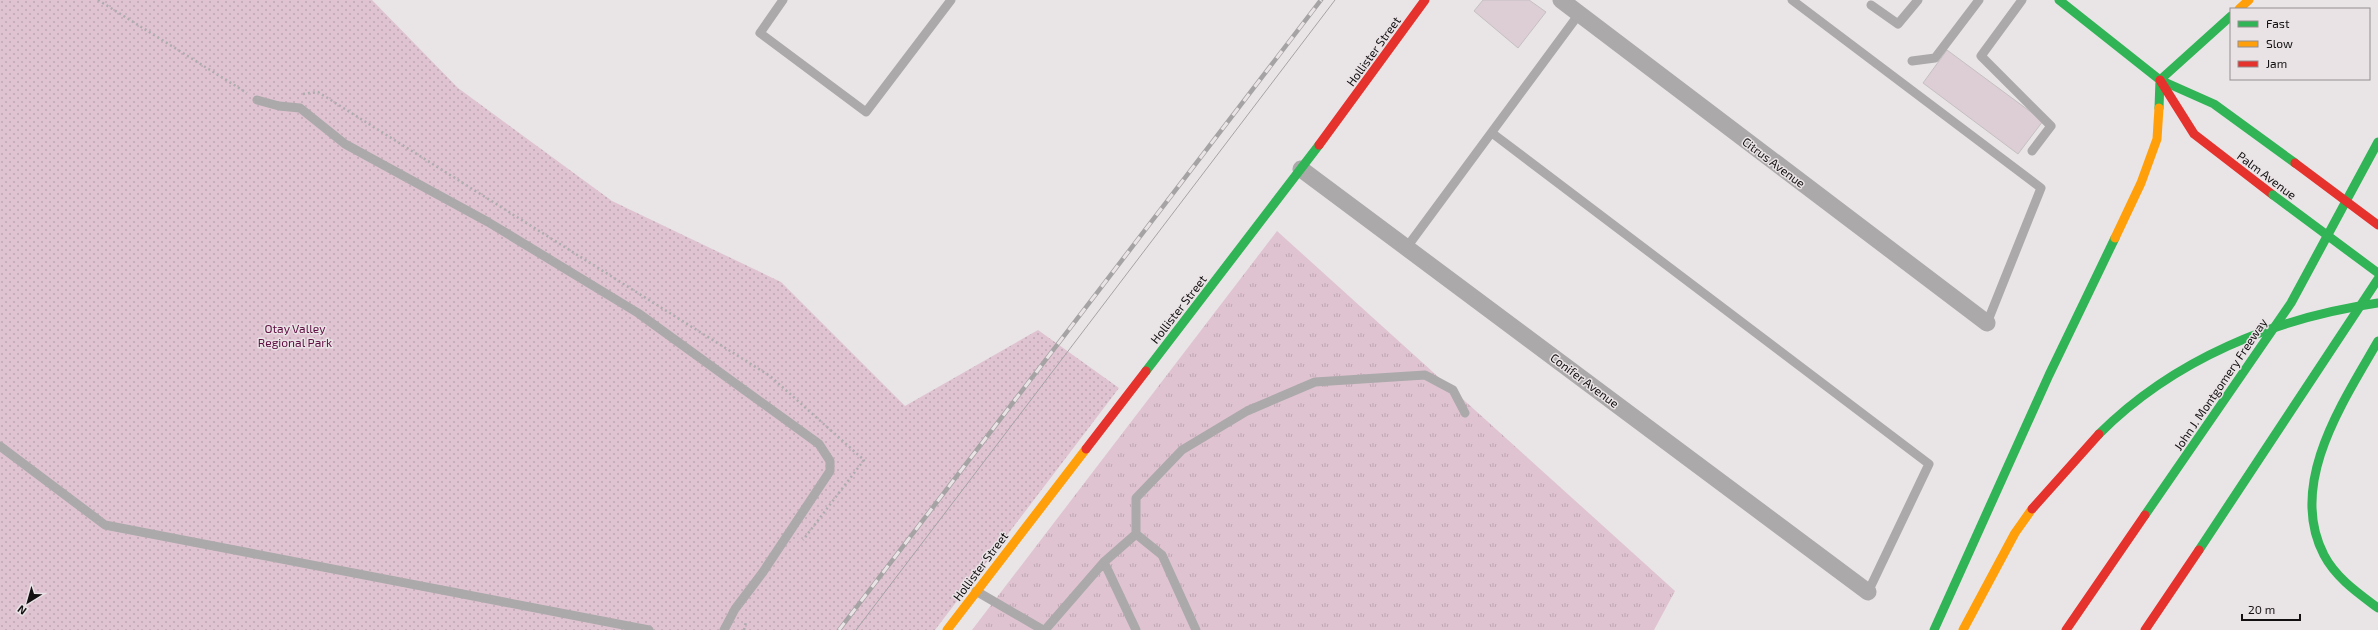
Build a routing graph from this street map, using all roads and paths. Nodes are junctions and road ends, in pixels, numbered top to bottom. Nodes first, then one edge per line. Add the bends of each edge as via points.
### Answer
1 (783, 0) edge
2 (951, 0) edge
3 (1425, 0) edge
4 (1561, 0) edge
5 (1792, 0) edge
6 (1918, 0) edge
7 (1979, 0) edge
8 (2022, 0) edge
9 (2059, 0) edge
10 (2248, 0) edge
11 (1871, 5) dead end
12 (2240, 8) edge
13 (1579, 14) junction
14 (2230, 17) edge
15 (1912, 62) dead end
16 (2160, 80) junction
17 (257, 100) dead end
18 (1492, 133) junction
19 (2378, 142) edge
20 (2032, 151) dead end
21 (1301, 169) junction
22 (2378, 225) edge
23 (1407, 247) junction
24 (2378, 274) edge
25 (2378, 279) edge
26 (2378, 303) edge
27 (1987, 324) joint
28 (2378, 341) edge
29 (1465, 412) dead end
30 (0, 446) edge
31 (1136, 534) junction
32 (1104, 562) junction
33 (976, 591) junction
34 (1868, 592) joint
35 (2378, 608) edge
36 (649, 630) edge
37 (724, 630) edge
38 (947, 630) edge
39 (1044, 630) edge
40 (1136, 630) edge
41 (1196, 630) edge
42 (1934, 630) edge
43 (1963, 630) edge
44 (2066, 630) edge
45 (2145, 630) edge

1 - 2 lane via 760,34 866,112
3 - 21 main road, Hollister Street
4 - 13 street, Citrus Avenue
5 - 27 lane via 2041,188
6 - 11 lane via 1898,24
7 - 15 lane via 1935,58
8 - 20 lane via 1981,56 2051,126
9 - 16 main road, Palm Avenue
10 - 12 main road
13 - 18 lane
13 - 27 street, Citrus Avenue
14 - 16 main road
16 - 22 main road, Palm Avenue, bridge via 2214,104
16 - 24 main road, Palm Avenue, bridge via 2194,134
16 - 42 main road via 2157,139 2141,183 2049,375
17 - 37 lane via 300,108 345,144 502,230 638,313 819,444 830,461 830,471 763,572 735,609
18 - 23 lane
18 - 34 lane via 1929,464
19 - 44 main road, John J. Montgomery Freeway via 2291,303
21 - 23 street, Conifer Avenue
21 - 33 main road, Hollister Street
23 - 34 street, Conifer Avenue
25 - 45 main road via 2245,483
26 - 43 main road, bridge via 2326,311 2281,323 2219,351 2179,373 2132,405 2086,446 2032,509 2015,533
28 - 35 main road via 2349,393 2318,460 2311,498 2314,529 2324,555 2347,584
29 - 31 lane via 1454,390 1425,375 1315,382 1247,411 1182,450 1136,498
30 - 36 lane via 105,525
31 - 32 lane
31 - 41 lane via 1162,555
32 - 39 lane
32 - 40 lane
33 - 38 main road, Hollister Street
33 - 39 lane

